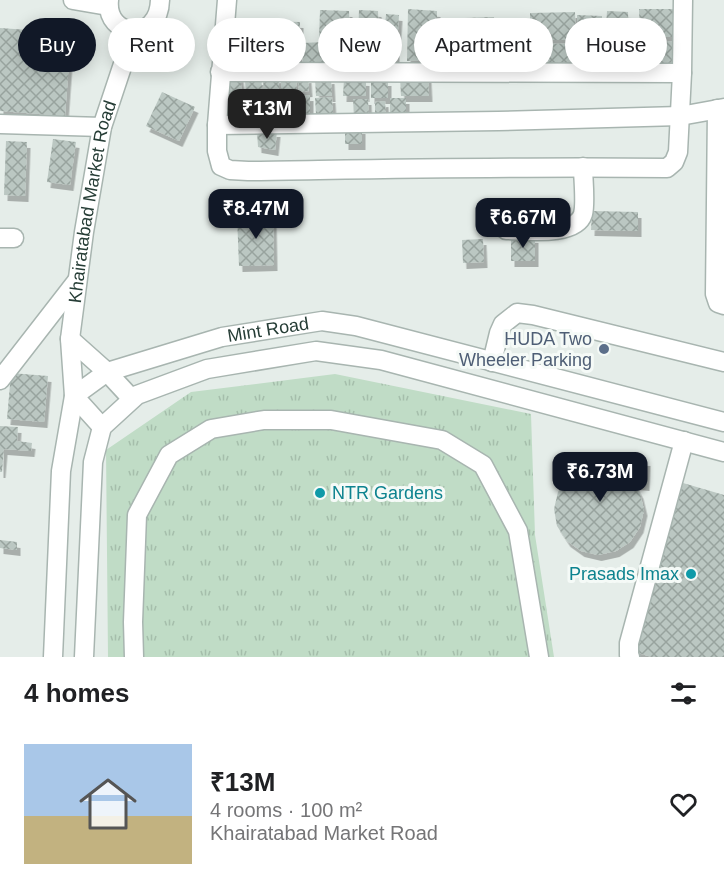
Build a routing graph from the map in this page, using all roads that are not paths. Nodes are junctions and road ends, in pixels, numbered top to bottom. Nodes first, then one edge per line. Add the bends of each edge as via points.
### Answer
1 (73, 0) edge
2 (160, 0) edge
3 (227, 0) edge
4 (682, 0) edge
5 (109, 3) edge
6 (113, 18) edge
7 (157, 18) edge
8 (225, 18) edge
9 (120, 72) edge
10 (220, 72) joint
11 (682, 73) junction
12 (721, 109) edge
13 (680, 116) junction
14 (0, 124) edge
15 (217, 125) junction
16 (102, 127) junction
17 (583, 167) junction
18 (506, 230) dead end
19 (720, 230) edge
20 (720, 261) edge
21 (77, 280) junction
22 (724, 305) edge
23 (322, 321) junction
24 (70, 339) junction
25 (316, 351) junction
26 (492, 362) junction
27 (724, 362) edge
28 (108, 372) junction
29 (0, 381) edge
30 (74, 396) junction
31 (132, 399) junction
32 (724, 422) edge
33 (102, 427) junction
34 (684, 441) junction
35 (724, 452) edge
36 (53, 657) edge
37 (84, 657) edge
38 (134, 657) edge
39 (539, 657) edge
40 (630, 657) edge

1 - 5 street
2 - 7 street
3 - 8 street
4 - 11 street
5 - 6 street
9 - 16 street, Khairatabad Market Road
10 - 11 street
10 - 15 street
11 - 13 street
12 - 13 street
12 - 19 street
13 - 15 street
13 - 17 street via 678,152 667,168
14 - 16 street
15 - 17 street via 221,166 230,170
16 - 21 street, Khairatabad Market Road
17 - 18 street via 584,212 579,222 570,228 545,231
19 - 20 street
20 - 22 street via 715,294 718,303
21 - 24 street, Khairatabad Market Road
21 - 29 street
23 - 25 street
23 - 26 street, Mint Road via 356,326
23 - 28 street, Mint Road via 222,337
24 - 28 street
24 - 30 street, Khairatabad Market Road
25 - 31 street, Mint Road via 207,369
25 - 34 street, Mint Road via 381,360
26 - 27 street via 502,324 517,313
26 - 32 street, Mint Road
28 - 30 street, Mint Road
28 - 31 street
30 - 33 street
30 - 36 street via 61,471
31 - 33 street, Mint Road
33 - 37 street via 93,462
34 - 35 street, Mint Road
34 - 40 street via 629,643
38 - 39 street via 137,515 169,454 211,429 264,420 331,420 442,440 483,465 518,531

